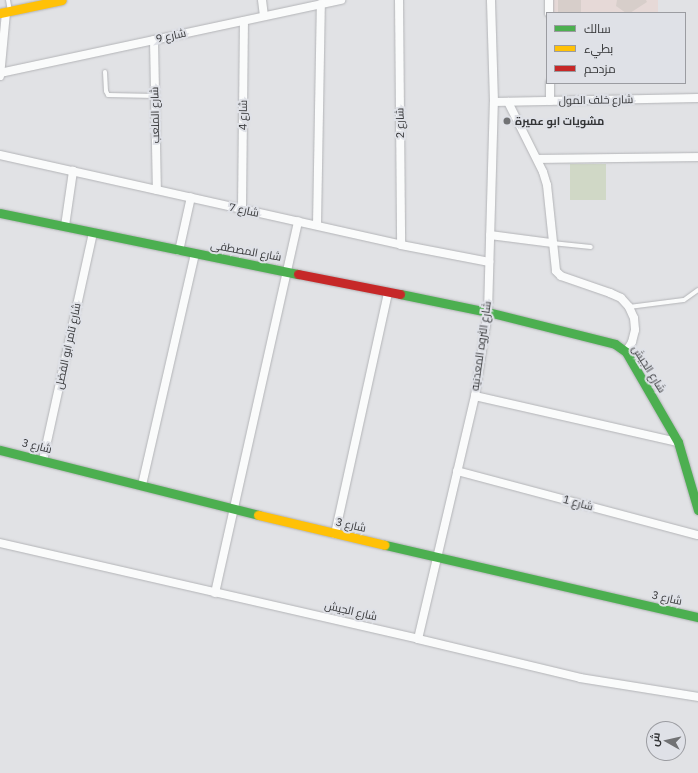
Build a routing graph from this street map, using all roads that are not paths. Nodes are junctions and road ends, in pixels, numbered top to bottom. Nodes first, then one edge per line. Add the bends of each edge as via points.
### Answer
1 (8, 0) edge
2 (62, 0) edge
3 (262, 0) edge
4 (341, 0) edge
5 (399, 0) edge
6 (491, 0) edge
7 (549, 0) edge
8 (321, 4) junction
9 (5, 12) edge
10 (549, 12) edge
11 (264, 16) junction
12 (244, 21) junction
13 (154, 40) junction
14 (105, 72) dead end
15 (0, 73) edge
16 (0, 76) edge
17 (550, 84) edge
18 (155, 96) junction
19 (698, 98) edge
20 (550, 101) junction
21 (494, 102) junction
22 (508, 102) junction
23 (0, 154) edge
24 (698, 157) edge
25 (538, 159) junction
26 (73, 171) junction
27 (157, 190) junction
28 (191, 198) junction
29 (242, 209) junction
30 (0, 213) edge
31 (298, 221) junction
32 (317, 225) junction
33 (66, 226) junction
34 (93, 232) junction
35 (490, 235) junction
36 (552, 243) junction
37 (401, 245) junction
38 (591, 248) dead end
39 (179, 251) junction
40 (194, 254) junction
41 (489, 262) junction
42 (287, 271) junction
43 (698, 290) edge
44 (388, 293) junction
45 (629, 307) junction
46 (488, 312) junction
47 (626, 352) junction
48 (475, 396) junction
49 (678, 442) junction
50 (0, 450) edge
51 (43, 460) junction
52 (457, 471) junction
53 (142, 485) junction
54 (235, 509) junction
55 (698, 510) edge
56 (335, 534) junction
57 (698, 535) edge
58 (0, 543) edge
59 (437, 557) junction
60 (215, 593) junction
61 (698, 617) edge
62 (418, 638) junction
63 (698, 697) edge

1 - 9 lane
2 - 9 street
3 - 11 street
4 - 8 street, شارع 9
5 - 37 street, شارع 2
6 - 21 street, شارع الثروه المعدنيه
7 - 10 street
8 - 11 street, شارع 9
8 - 32 street
9 - 15 street
11 - 12 street, شارع 9
12 - 13 street, شارع 9
12 - 29 street, شارع 4
13 - 15 street, شارع 9
13 - 18 street, شارع الملعب
14 - 18 lane via 108,95
15 - 16 street
17 - 20 street
18 - 27 street, شارع الملعب
19 - 20 street, شارع خلف المول
20 - 22 street, شارع خلف المول
21 - 22 street, شارع خلف المول
21 - 35 street, شارع الثروه المعدنيه
22 - 25 street
23 - 26 street, شارع 7
24 - 25 street
25 - 36 street via 547,185
26 - 27 street, شارع 7
26 - 33 street
27 - 28 street, شارع 7
28 - 29 street, شارع 7
28 - 39 street
29 - 31 street, شارع 7
30 - 33 street, شارع المصطفى
31 - 32 street, شارع 7
31 - 42 street
32 - 37 street, شارع 7
33 - 34 street, شارع المصطفى
34 - 39 street, شارع المصطفى
34 - 51 street, شارع تامر ابو الفضل
35 - 36 street
35 - 41 street, شارع الثروه المعدنيه
36 - 38 lane
36 - 45 street via 558,274 621,298
37 - 41 street, شارع 7
39 - 40 street, شارع المصطفى
40 - 42 street, شارع المصطفى
40 - 53 street
41 - 46 street, شارع الثروه المعدنيه
42 - 44 street, شارع المصطفى
42 - 54 street
43 - 45 lane via 684,300
44 - 46 street, شارع المصطفى
44 - 56 street
45 - 47 street via 634,318 635,330
46 - 47 street, شارع الجيش via 609,342
46 - 48 street, شارع الثروه المعدنيه
47 - 49 street, شارع الجيش
48 - 49 street
48 - 52 street, شارع الثروه المعدنيه
49 - 55 street, شارع الجيش
50 - 51 street, شارع 3
51 - 53 street, شارع 3
52 - 57 street, شارع 1
52 - 59 street, شارع الثروه المعدنيه
53 - 54 street, شارع 3
54 - 56 street, شارع 3
54 - 60 street
56 - 59 street, شارع 3
58 - 60 street, شارع الجيش
59 - 61 street, شارع 3
59 - 62 street, شارع الثروه المعدنيه
60 - 62 street, شارع الجيش
62 - 63 street, شارع الجيش via 586,679

